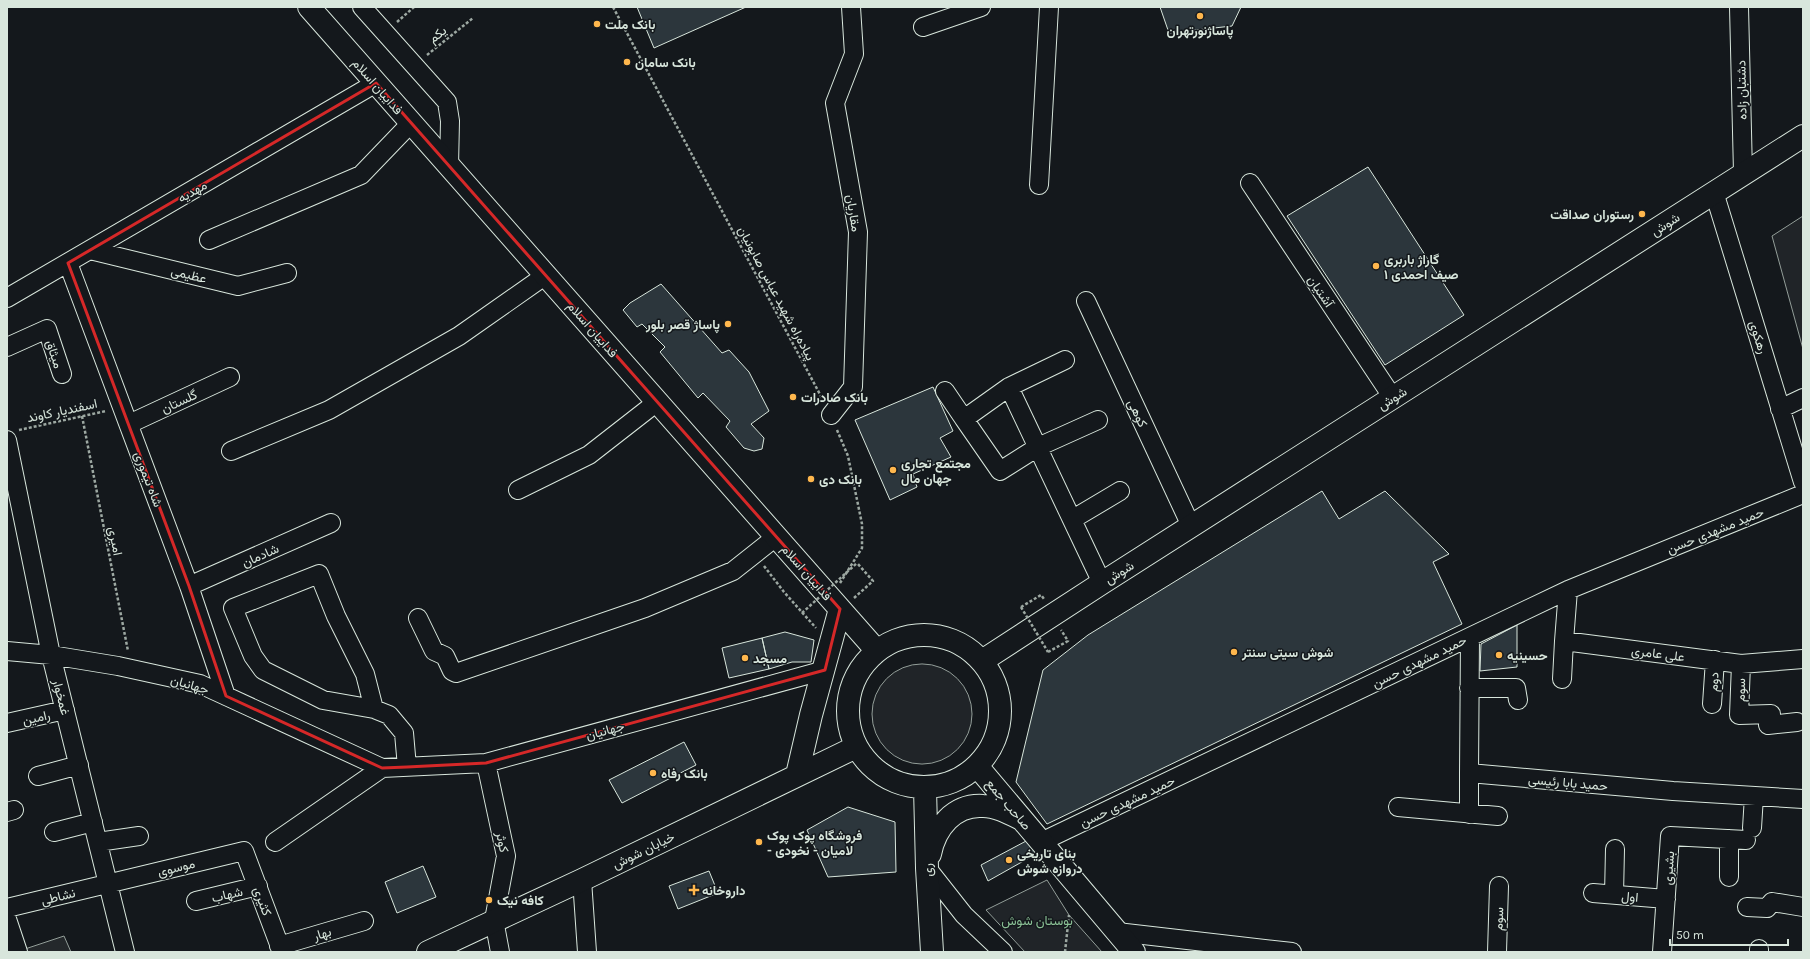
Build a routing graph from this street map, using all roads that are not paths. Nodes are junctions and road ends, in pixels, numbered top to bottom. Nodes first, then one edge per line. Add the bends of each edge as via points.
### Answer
1 (309, 7) edge
2 (362, 7) edge
3 (851, 7) edge
4 (982, 7) edge
5 (1049, 7) edge
6 (1739, 7) edge
7 (923, 27) dead end
8 (376, 84) junction
9 (411, 123) junction
10 (1803, 136) edge
11 (449, 166) junction
12 (1743, 173) junction
13 (1250, 183) dead end
14 (1039, 185) dead end
15 (1714, 192) junction
16 (209, 240) dead end
17 (90, 250) junction
18 (68, 263) junction
19 (287, 273) dead end
20 (546, 275) junction
21 (7, 298) edge
22 (1086, 301) dead end
23 (7, 347) edge
24 (1065, 360) dead end
25 (62, 374) dead end
26 (230, 378) dead end
27 (1010, 387) junction
28 (945, 391) dead end
29 (1393, 398) junction
30 (1803, 398) edge
31 (657, 402) junction
32 (1780, 409) junction
33 (831, 415) road end
34 (964, 419) junction
35 (1098, 420) dead end
36 (129, 424) junction
37 (11, 435) edge
38 (1038, 447) junction
39 (231, 451) dead end
40 (1803, 482) edge
41 (518, 490) dead end
42 (1120, 491) dead end
43 (1803, 494) edge
44 (1073, 519) junction
45 (331, 523) dead end
46 (1191, 526) junction
47 (776, 537) junction
48 (1102, 583) junction
49 (189, 586) junction
50 (1568, 590) junction
51 (836, 604) junction
52 (418, 618) dead end
53 (1470, 637) junction
54 (1564, 641) junction
55 (7, 651) edge
56 (877, 651) junction
57 (51, 655) junction
58 (1803, 659) edge
59 (1714, 660) junction
60 (982, 661) junction
61 (1741, 664) junction
62 (825, 670) junction
63 (1562, 679) dead end
64 (1469, 688) junction
65 (226, 696) junction
66 (1518, 700) dead end
67 (1712, 704) dead end
68 (374, 709) junction
69 (65, 710) junction
70 (1797, 722) dead end
71 (7, 723) edge
72 (856, 747) junction
73 (486, 763) junction
74 (79, 765) junction
75 (977, 766) junction
76 (407, 767) junction
77 (382, 768) junction
78 (1469, 773) junction
79 (797, 775) junction
80 (38, 776) dead end
81 (925, 788) junction
82 (1754, 796) junction
83 (1803, 799) edge
84 (1398, 807) dead end
85 (1470, 814) junction
86 (1498, 816) dead end
87 (1024, 821) junction
88 (93, 822) junction
89 (54, 832) dead end
90 (139, 836) dead end
91 (1742, 836) junction
92 (98, 842) junction
93 (275, 842) dead end
94 (1041, 842) junction
95 (1615, 849) dead end
96 (244, 851) joint
97 (926, 868) junction
98 (1728, 876) dead end
99 (582, 880) junction
100 (108, 884) junction
101 (258, 886) junction
102 (1499, 886) dead end
103 (1593, 893) dead end
104 (1614, 895) junction
105 (1666, 899) junction
106 (196, 901) dead end
107 (1747, 907) dead end
108 (1803, 907) edge
109 (7, 908) edge
110 (7, 919) edge
111 (494, 920) junction
112 (364, 921) dead end
113 (1117, 932) junction
114 (280, 949) edge
115 (18, 952) edge
116 (125, 952) edge
117 (428, 952) edge
118 (500, 952) edge
119 (587, 952) edge
120 (932, 952) edge
121 (1003, 952) edge
122 (1134, 952) edge
123 (1292, 952) edge
124 (1497, 952) edge
125 (1662, 952) edge

1 - 8 main road, فداییان اسلام
2 - 11 street via 447,102 450,121
3 - 33 street, مقاریان via 854,54 835,103 858,232 853,387
4 - 7 street
5 - 14 street
6 - 12 street, دشتبان زاده
8 - 9 main road, فداییان اسلام
8 - 17 street, مهدیه
9 - 11 main road, فداییان اسلام
9 - 16 street via 362,174
10 - 12 main road, شوش
11 - 20 main road, فداییان اسلام
12 - 15 main road, شوش
13 - 29 street, آشتیان
15 - 29 main road, شوش
15 - 32 street, رهکوی
17 - 18 street, مهدیه
17 - 19 street, عظیمی via 238,286
18 - 21 street, مهدیه
18 - 36 street, شاه تیموری
20 - 31 main road, فداییان اسلام
20 - 39 street via 459,336 336,406
22 - 46 street, کوهی
23 - 25 street, میثاق via 47,329
24 - 27 street
26 - 36 street, گلستان
27 - 34 street
27 - 38 street
28 - 34 street
29 - 46 main road, شوش
30 - 32 street
31 - 41 street via 589,455
31 - 47 main road, فداییان اسلام
32 - 40 street, رهکوی
34 - 38 street via 1000,471
35 - 38 street
36 - 49 street, شاه تیموری
37 - 57 street, غمخوار
38 - 44 street
42 - 44 street
43 - 50 street, حمید مشهدی حسن
44 - 48 street
45 - 49 street, شادمان
46 - 48 main road, شوش
47 - 51 main road, فداییان اسلام
47 - 52 street via 733,571 645,608 456,672 452,671 445,656 434,651
48 - 60 main road, شوش
49 - 65 street, شاه تیموری
50 - 53 street, حمید مشهدی حسن
50 - 54 street
51 - 56 main road, فداییان اسلام
51 - 62 main road
53 - 64 street
53 - 94 street, حمید مشهدی حسن
54 - 59 street, علی عامری
54 - 63 street
55 - 57 street, جهانیان
56 - 60 main road via 895,640 914,635 933,635 951,639 968,648
56 - 72 main road via 864,663 854,679 848,698 847,717
57 - 65 street, جهانیان via 200,684
57 - 69 street, غمخوار
58 - 61 street, علی عامری
59 - 61 street, علی عامری
59 - 67 street, دوم
60 - 75 main road via 993,677 999,695 1000,714 997,733 989,751
61 - 70 street, سوم via 1740,716 1771,714 1768,725
62 - 73 street, جهانیان
62 - 79 main road
64 - 66 street via 1516,688
64 - 78 street
65 - 77 street, جهانیان
68 - 68 street via 323,700 263,670 253,656 232,608 319,574 336,616 365,674
68 - 76 street via 389,715 404,733
69 - 71 street, رامین
69 - 74 street, غمخوار
72 - 79 main road, خیابان شوش
72 - 81 main road via 872,768 888,779 906,786
73 - 76 street, جهانیان
73 - 111 street, کوثر via 506,856
74 - 80 street
74 - 88 street, غمخوار
75 - 81 main road via 962,777 944,785
75 - 87 main road, صاحب جمع
76 - 77 street, جهانیان
77 - 93 street
78 - 82 street, حمید بابا رئیسی
78 - 85 street
79 - 99 main road, خیابان شوش
81 - 97 main road, ری
82 - 83 street, حمید بابا رئیسی
82 - 91 street
84 - 85 street
85 - 86 street
87 - 94 main road, صاحب جمع
87 - 97 main road via 997,808 982,806 968,807 955,812 944,822 937,834
88 - 89 street
88 - 92 street, غمخوار
90 - 92 street
91 - 98 street
91 - 105 street, بشیری via 1670,836
92 - 100 street, غمخوار
94 - 113 main road, صاحب جمع
95 - 104 street
96 - 100 street, موسوی
96 - 101 street, کثیری
97 - 120 main road, ری
97 - 121 street via 964,915
99 - 111 main road, خیابان شوش
99 - 119 street
100 - 109 street, نشاطی
100 - 116 street, غمخوار
101 - 106 street, شهاب
101 - 114 street, کثیری
102 - 124 street, سوم
103 - 104 street, اول
104 - 105 street, اول
105 - 125 street, بشیری
107 - 108 street via 1767,908 1772,902
110 - 115 street
111 - 117 main road, خیابان شوش
111 - 118 street
112 - 114 street, بهار
113 - 122 main road, صاحب جمع
113 - 123 street

